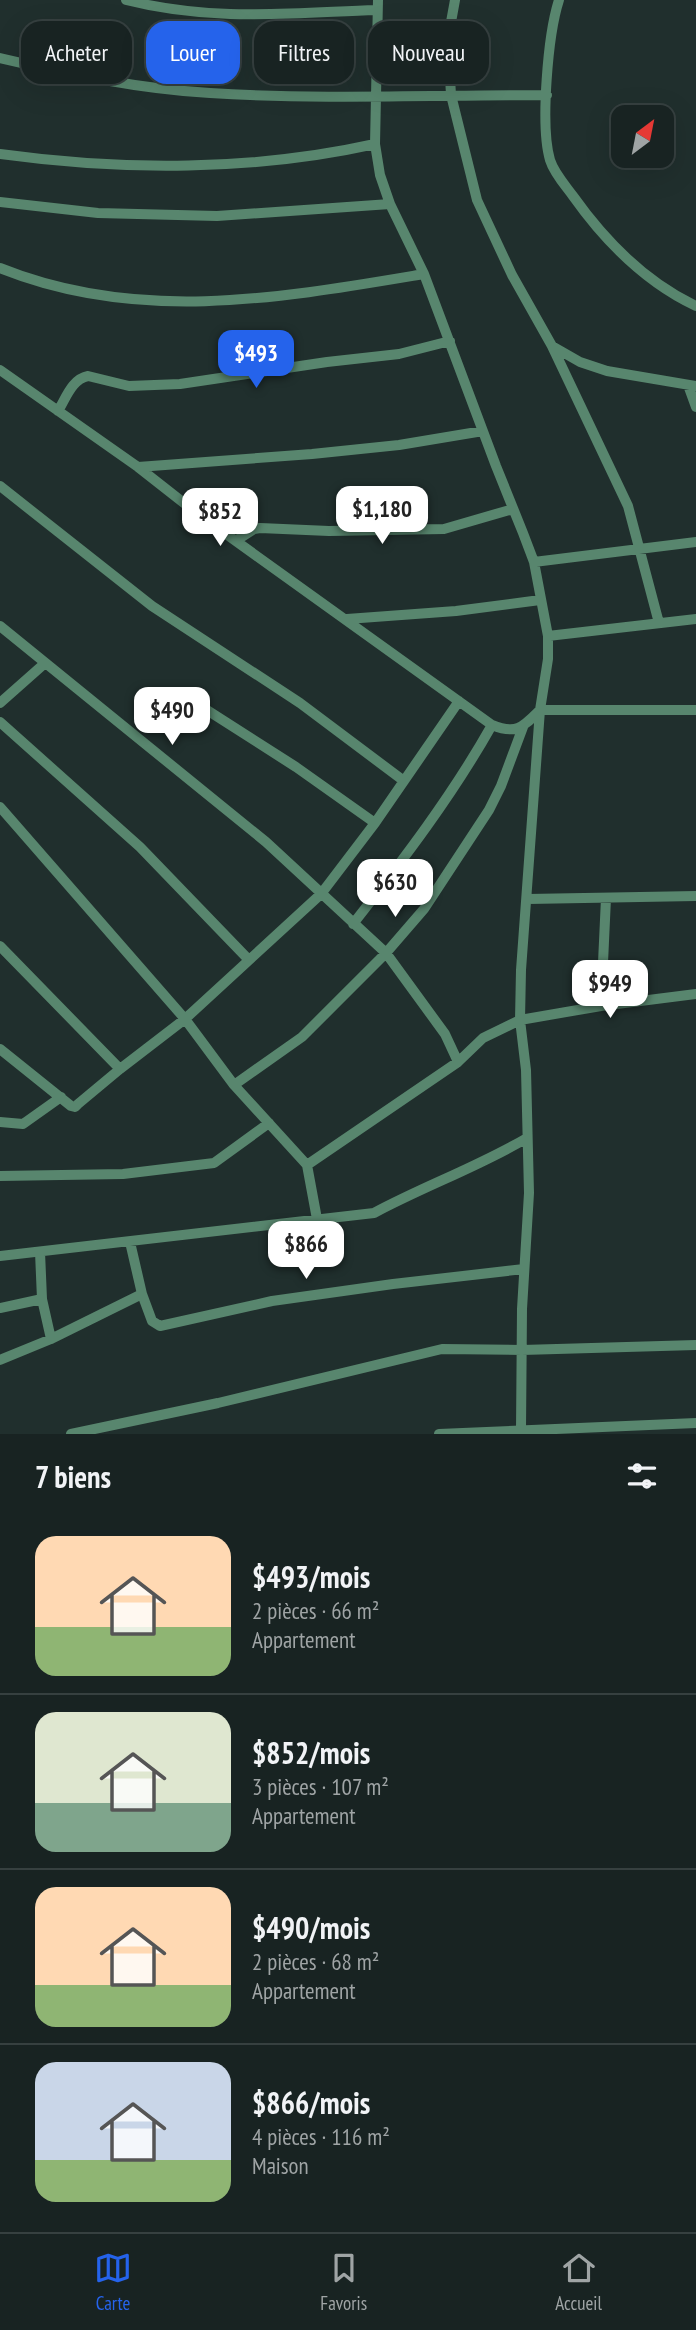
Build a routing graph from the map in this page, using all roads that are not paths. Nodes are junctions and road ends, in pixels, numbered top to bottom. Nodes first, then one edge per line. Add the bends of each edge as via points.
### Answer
1 (127, 0) edge
2 (455, 0) edge
3 (559, 0) edge
4 (377, 5) edge
5 (0, 58) edge
6 (451, 95) junction
7 (547, 95) junction
8 (374, 97) junction
9 (375, 144) junction
10 (0, 154) edge
11 (0, 202) edge
12 (390, 204) junction
13 (0, 268) edge
14 (424, 274) junction
15 (696, 306) edge
16 (450, 341) junction
17 (552, 346) junction
18 (0, 370) edge
19 (692, 385) edge
20 (696, 407) edge
21 (58, 411) junction
22 (483, 431) junction
23 (138, 467) junction
24 (0, 486) edge
25 (513, 509) junction
26 (237, 540) junction
27 (696, 542) edge
28 (640, 550) junction
29 (534, 562) junction
30 (540, 600) junction
31 (347, 619) junction
32 (696, 619) edge
33 (659, 623) junction
34 (0, 626) edge
35 (548, 636) junction
36 (44, 664) junction
37 (185, 696) dead end
38 (459, 701) junction
39 (0, 703) edge
40 (540, 709) junction
41 (696, 710) edge
42 (0, 722) edge
43 (492, 725) junction
44 (523, 727) junction
45 (404, 781) junction
46 (0, 807) edge
47 (375, 823) junction
48 (321, 894) junction
49 (696, 896) edge
50 (606, 898) junction
51 (528, 899) junction
52 (353, 924) junction
53 (0, 946) edge
54 (386, 953) junction
55 (249, 960) junction
56 (696, 994) edge
57 (601, 1006) junction
58 (185, 1019) junction
59 (520, 1020) junction
60 (0, 1049) edge
61 (458, 1062) junction
62 (120, 1069) junction
63 (234, 1085) junction
64 (61, 1097) junction
65 (0, 1122) edge
66 (269, 1123) junction
67 (527, 1138) junction
68 (307, 1165) junction
69 (0, 1175) edge
70 (317, 1219) junction
71 (130, 1242) junction
72 (40, 1252) junction
73 (0, 1256) edge
74 (524, 1269) junction
75 (142, 1294) junction
76 (42, 1299) junction
77 (0, 1308) edge
78 (51, 1339) junction
79 (696, 1345) edge
80 (522, 1350) junction
81 (0, 1360) edge
82 (696, 1423) edge
83 (521, 1429) junction
84 (71, 1434) edge
85 (439, 1434) edge

1 - 4 street via 183,12 245,16
2 - 6 street
3 - 7 street via 552,21
4 - 8 street
5 - 8 street via 110,82 185,91
6 - 7 street
6 - 8 street
6 - 17 street via 477,200
7 - 15 street via 547,145 564,185 622,254
8 - 9 street
9 - 10 street via 295,159 199,164 68,163
9 - 12 street
11 - 12 street via 98,213 217,216
12 - 14 street
13 - 14 street via 113,299 172,301 256,299
14 - 16 street
16 - 21 street via 399,354 180,384 129,386 82,377
16 - 22 street
17 - 19 street via 607,371
17 - 28 street via 628,506
18 - 21 street
19 - 20 street
21 - 23 street
22 - 23 street via 399,445
22 - 25 street
23 - 26 street
24 - 45 street via 152,606 300,704
25 - 26 street via 444,529 261,528
25 - 29 street
26 - 31 street
27 - 28 street
28 - 29 street
28 - 33 street
29 - 30 street
30 - 31 street
30 - 35 street
31 - 38 street
32 - 33 street
33 - 35 street
34 - 36 street
35 - 40 street
36 - 39 street
36 - 48 street via 266,842
37 - 47 street
38 - 43 street
38 - 45 street
40 - 41 street
40 - 44 street
40 - 51 street
42 - 55 street via 140,847
43 - 44 street via 505,730
43 - 52 street via 440,810
44 - 54 street via 489,810 424,909
45 - 47 street
46 - 58 street
47 - 48 street
48 - 52 street
48 - 55 street
49 - 50 street
50 - 51 street
50 - 57 street
51 - 59 street
52 - 54 street
53 - 62 street
54 - 61 street via 445,1034
54 - 63 street via 302,1037
55 - 58 street
56 - 57 street
57 - 59 street
58 - 62 street
58 - 63 street
59 - 61 street via 484,1038
59 - 67 street
60 - 64 street
61 - 68 street
62 - 64 street via 75,1107
63 - 66 street
64 - 65 street via 23,1124
66 - 68 street
66 - 69 street via 214,1163 123,1174
67 - 70 street via 374,1213
67 - 74 street
68 - 70 street
70 - 71 street
71 - 72 street
71 - 75 street
72 - 73 street
72 - 76 street
74 - 75 street via 272,1301 160,1326 152,1321
74 - 80 street
75 - 78 street
76 - 77 street
76 - 78 street
78 - 81 street
79 - 80 street
80 - 83 street
80 - 84 street via 442,1349
82 - 83 street
83 - 85 street

